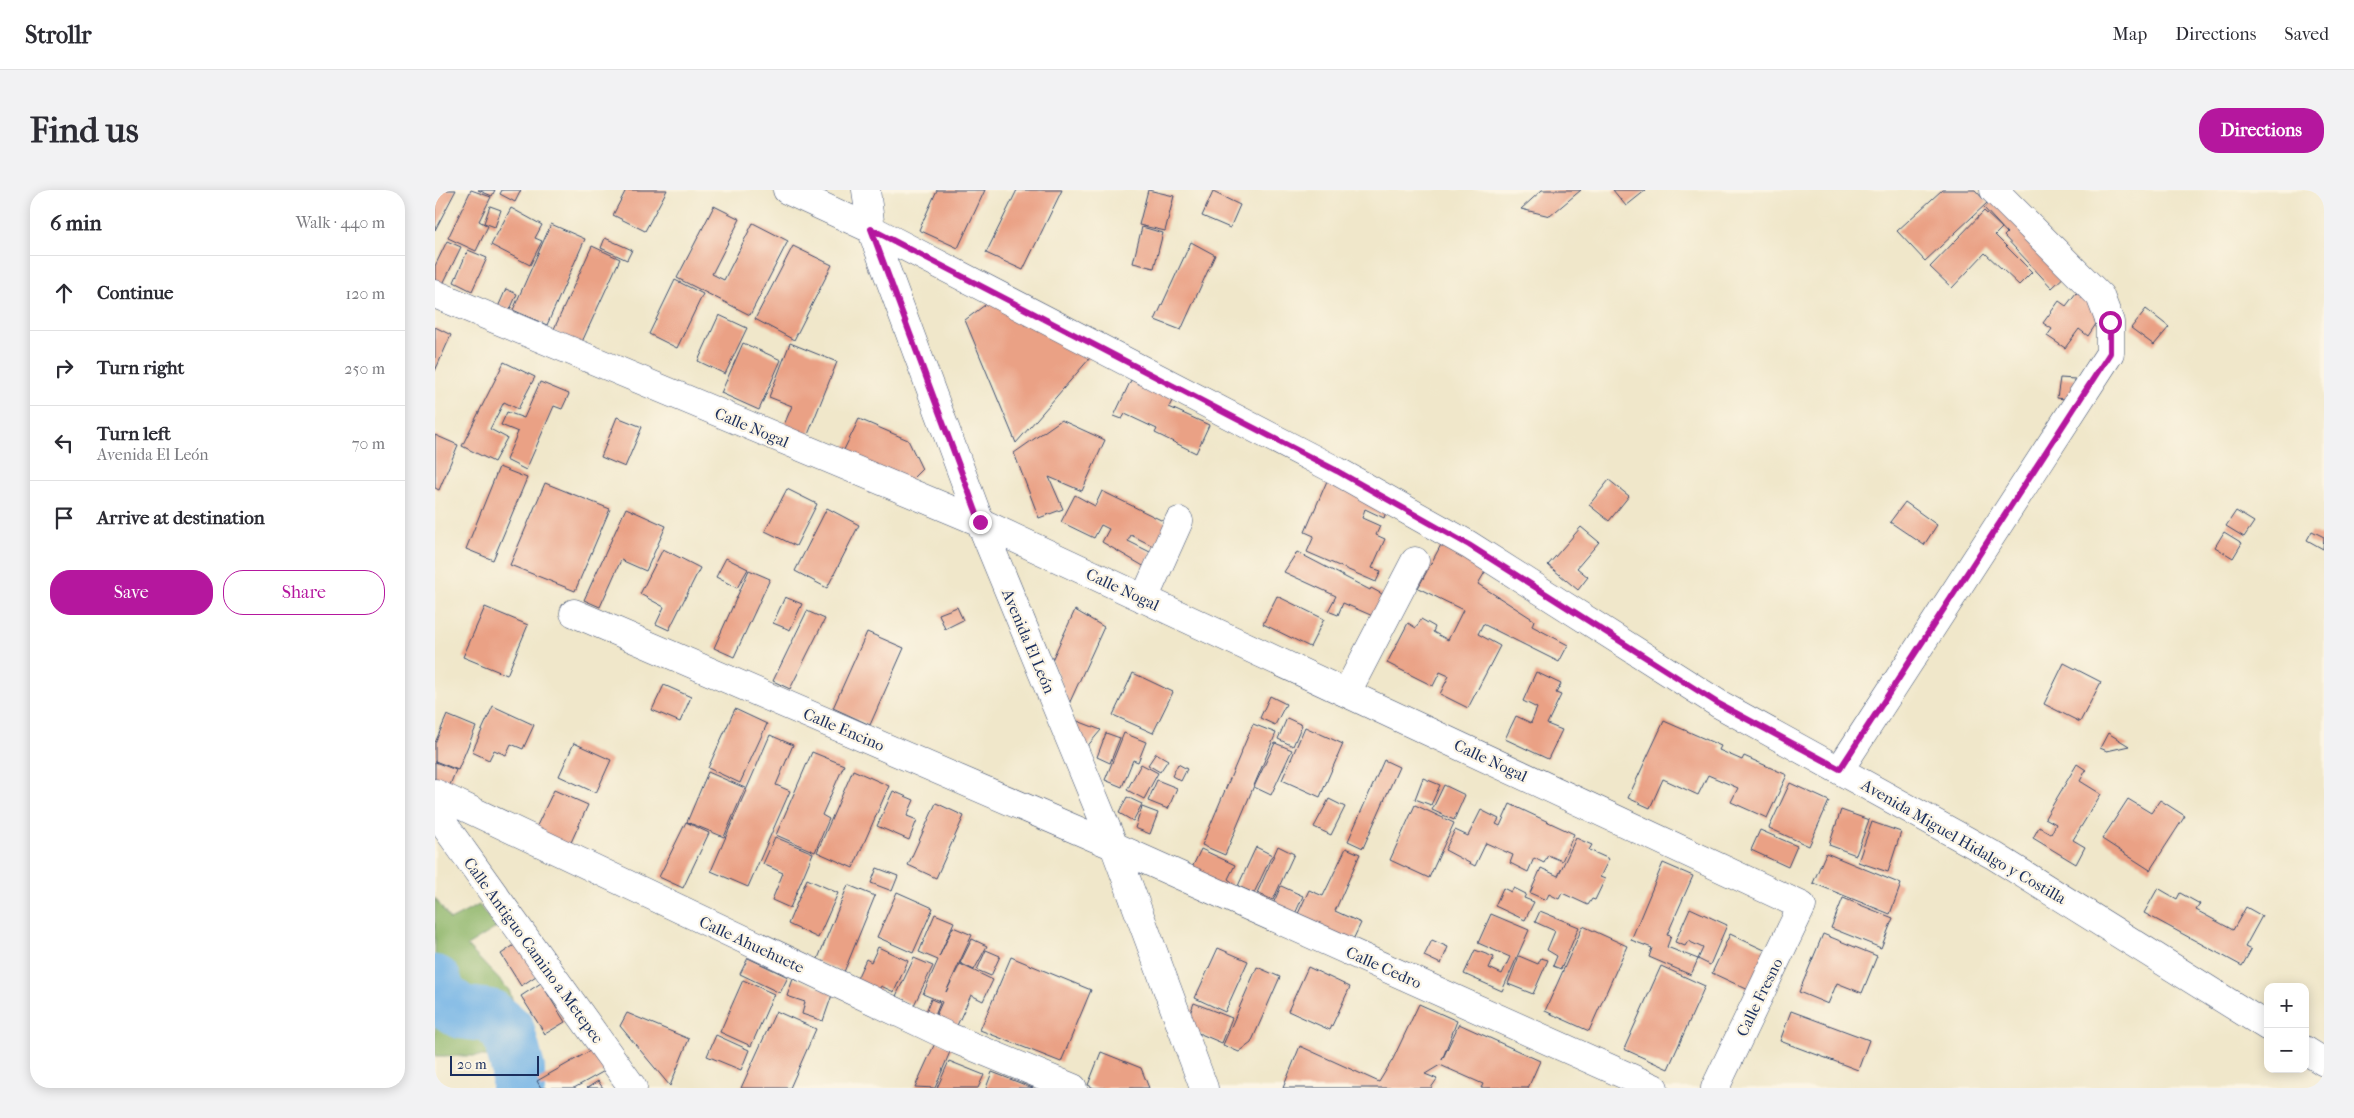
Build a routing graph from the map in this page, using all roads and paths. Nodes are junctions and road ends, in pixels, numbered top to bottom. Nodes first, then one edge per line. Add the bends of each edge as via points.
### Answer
1 (787, 190) edge
2 (866, 190) edge
3 (1994, 190) edge
4 (871, 229) junction
5 (435, 294) edge
6 (1179, 521) dead end
7 (980, 522) junction
8 (1415, 561) dead end
9 (1144, 599) junction
10 (574, 613) dead end
11 (1347, 692) junction
12 (1840, 769) junction
13 (435, 793) edge
14 (435, 812) edge
15 (1114, 846) junction
16 (1802, 906) joint
17 (2264, 1024) edge
18 (2309, 1053) edge
19 (2324, 1062) edge
20 (633, 1088) edge
21 (1073, 1088) edge
22 (1204, 1088) edge
23 (1654, 1088) edge
24 (1715, 1088) edge

1 - 4 street, Avenida Miguel Hidalgo y Costilla
2 - 4 street, Avenida El León
3 - 12 street via 2100,296 2110,322 2110,353
4 - 7 street, Avenida El León
4 - 12 street, Avenida Miguel Hidalgo y Costilla via 1337,471 1469,545 1719,704
5 - 7 street, Calle Nogal
6 - 9 street
7 - 9 street, Calle Nogal
7 - 15 street, Avenida El León
8 - 11 street
9 - 11 street, Calle Nogal
10 - 15 street, Calle Encino
11 - 16 street, Calle Nogal
12 - 17 street, Avenida Miguel Hidalgo y Costilla via 1993,855
13 - 21 street, Calle Ahuehuete via 952,1038
14 - 20 street, Calle Antiguo Camino a Metepec
15 - 22 street, Avenida El León
15 - 23 street, Calle Cedro
16 - 24 street, Calle Fresno
18 - 19 street

